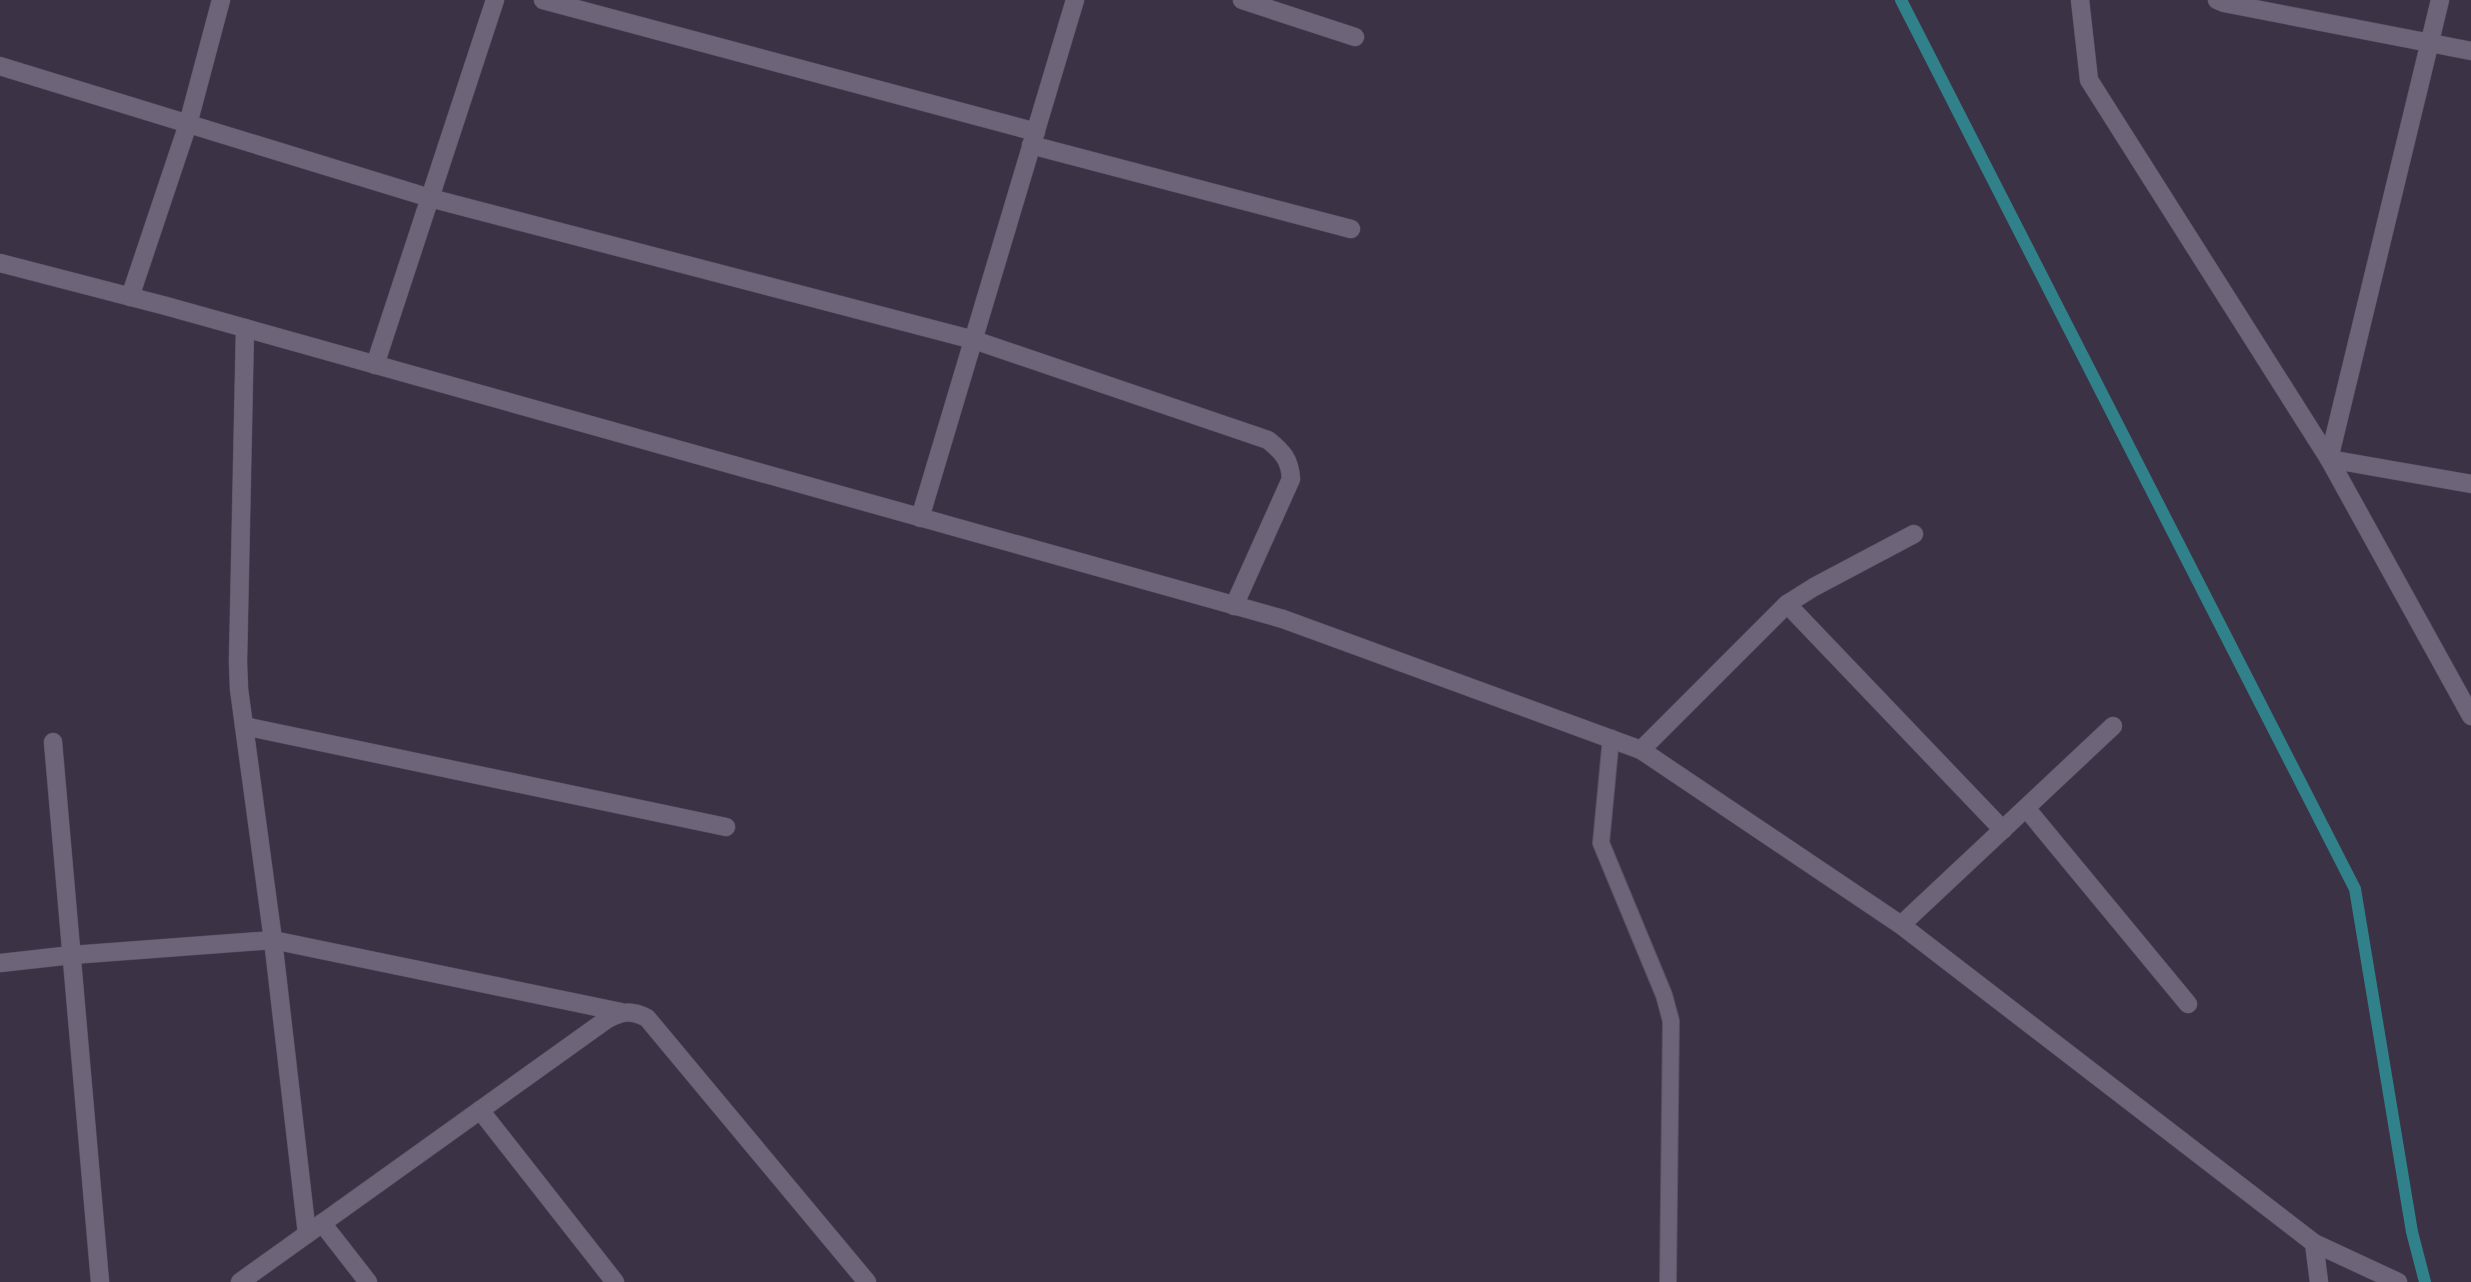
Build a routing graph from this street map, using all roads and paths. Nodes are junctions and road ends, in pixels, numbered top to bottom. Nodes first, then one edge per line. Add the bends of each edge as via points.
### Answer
1 (221, 0) edge
2 (495, 0) edge
3 (542, 0) edge
4 (1075, 0) edge
5 (1242, 0) edge
6 (2080, 0) edge
7 (2440, 0) edge
8 (2222, 1) edge
9 (1355, 37) dead end
10 (2430, 42) junction
11 (2471, 51) edge
12 (0, 66) edge
13 (188, 124) junction
14 (1033, 139) junction
15 (430, 198) junction
16 (1351, 229) dead end
17 (0, 263) edge
18 (130, 297) junction
19 (245, 328) junction
20 (974, 340) junction
21 (375, 365) junction
22 (2329, 459) junction
23 (2471, 484) edge
24 (920, 518) junction
25 (1914, 534) dead end
26 (1787, 604) junction
27 (1234, 606) junction
28 (2471, 716) edge
29 (244, 726) junction
30 (2113, 726) dead end
31 (1611, 738) junction
32 (53, 742) dead end
33 (1642, 750) junction
34 (2026, 808) junction
35 (726, 827) dead end
36 (2003, 830) junction
37 (1900, 925) junction
38 (273, 940) junction
39 (72, 955) junction
40 (0, 963) edge
41 (2188, 1004) dead end
42 (621, 1012) junction
43 (480, 1110) junction
44 (322, 1223) junction
45 (307, 1234) junction
46 (2314, 1242) junction
47 (100, 1282) edge
48 (240, 1282) edge
49 (368, 1282) edge
50 (615, 1282) edge
51 (867, 1282) edge
52 (1668, 1282) edge
53 (2319, 1282) edge
54 (2398, 1282) edge

1 - 13 street
2 - 15 street
3 - 14 street
4 - 14 street
5 - 9 street
6 - 22 street via 2089,80
7 - 10 street
8 - 10 street
10 - 11 street
10 - 22 street
12 - 13 street
13 - 15 street
13 - 18 street
14 - 16 street
14 - 20 street
15 - 20 street
15 - 21 street
17 - 18 street
18 - 19 street
19 - 21 street
19 - 29 street via 238,662
20 - 24 street
20 - 27 street via 1268,440 1281,451 1290,464 1291,479
21 - 24 street
22 - 23 street
22 - 28 street
24 - 27 street
25 - 26 street
26 - 33 street
26 - 36 street
27 - 31 street
29 - 35 street
29 - 38 street
30 - 34 street
31 - 33 street
31 - 52 lane via 1601,843 1671,1021
32 - 39 street
33 - 37 street
34 - 36 street
34 - 41 street
36 - 37 street
37 - 46 street
38 - 39 street
38 - 42 street
38 - 45 street
39 - 40 street
39 - 47 street
42 - 43 street
42 - 51 street via 648,1018
43 - 44 street
43 - 50 street
44 - 45 street
44 - 49 street
45 - 48 street
46 - 53 street
46 - 54 street

